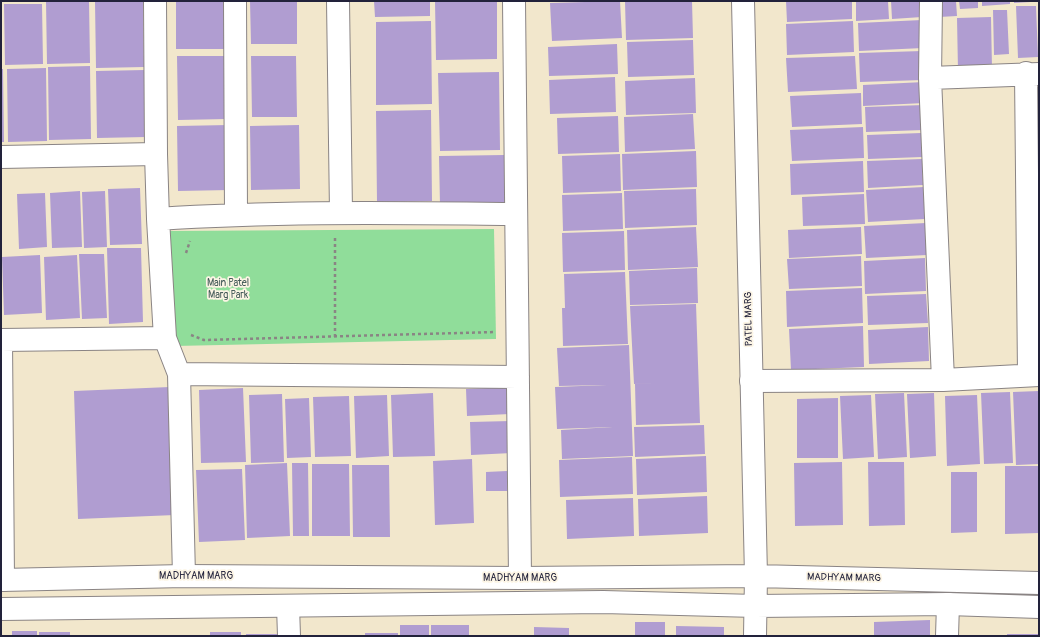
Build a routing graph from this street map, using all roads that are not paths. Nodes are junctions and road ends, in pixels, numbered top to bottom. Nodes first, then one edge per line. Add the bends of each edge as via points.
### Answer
1 (155, 1) edge
2 (235, 1) edge
3 (338, 1) edge
4 (514, 1) edge
5 (743, 1) edge
6 (931, 1) edge
7 (1032, 74) edge
8 (930, 78) junction
9 (156, 154) junction
10 (1, 157) edge
11 (341, 212) junction
12 (236, 214) junction
13 (516, 214) junction
14 (158, 219) junction
15 (165, 338) junction
16 (1, 340) edge
17 (179, 374) junction
18 (1034, 375) edge
19 (518, 377) junction
20 (943, 380) junction
21 (751, 381) junction
22 (184, 576) junction
23 (756, 576) junction
24 (520, 578) junction
25 (2, 580) edge
26 (1039, 583) edge
27 (948, 604) junction
28 (288, 606) junction
29 (756, 606) junction
30 (1039, 607) edge
31 (1, 609) edge
32 (289, 636) edge
33 (755, 636) edge
34 (947, 636) edge

1 - 9 street
2 - 12 street
3 - 11 street
4 - 13 street
5 - 21 street, PATEL MARG
6 - 8 street
7 - 8 street
7 - 18 street
8 - 20 street
9 - 10 street
9 - 14 street
11 - 12 street
11 - 13 street
12 - 14 street
13 - 19 street
14 - 15 street
15 - 16 street
15 - 17 street
16 - 25 street
17 - 19 street
17 - 22 street
18 - 20 street
19 - 24 street
20 - 21 street
21 - 23 street, PATEL MARG
22 - 24 street, MADHYAM MARG
22 - 25 street, MADHYAM MARG
23 - 24 street, MADHYAM MARG
23 - 26 street, MADHYAM MARG
23 - 29 street, PATEL MARG
27 - 29 street
27 - 30 street
27 - 34 street
28 - 29 street via 603,602
28 - 31 street
28 - 32 street
29 - 33 street, PATEL MARG

